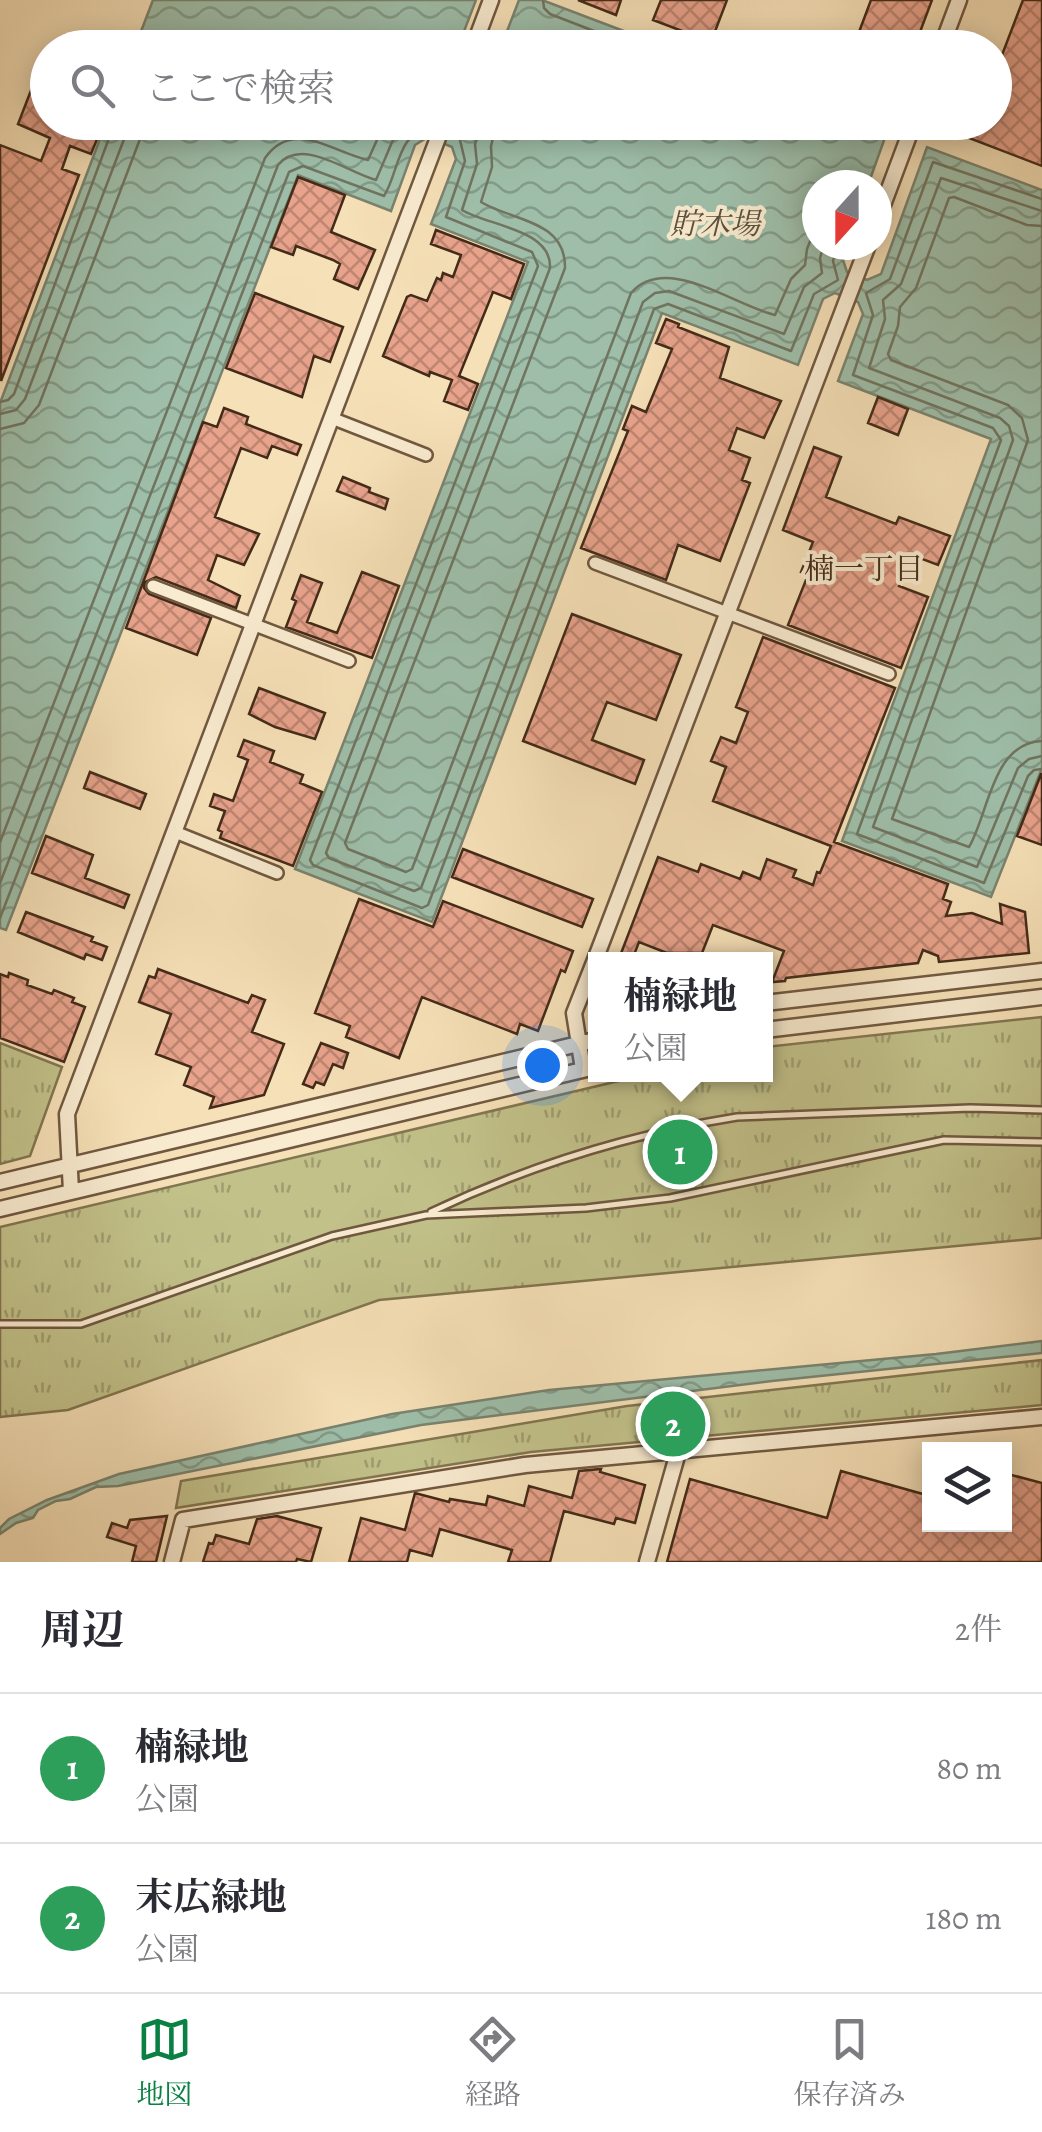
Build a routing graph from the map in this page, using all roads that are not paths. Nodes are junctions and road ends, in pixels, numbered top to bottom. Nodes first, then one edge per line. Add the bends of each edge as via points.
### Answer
1 (491, 0) edge
2 (959, 0) edge
3 (480, 30) edge
4 (948, 30) edge
5 (437, 140) edge
6 (907, 140) edge
7 (892, 182) edge
8 (863, 260) edge
9 (334, 419) junction
10 (426, 455) dead end
11 (595, 563) dead end
12 (153, 586) dead end
13 (730, 614) junction
14 (255, 625) junction
15 (349, 662) dead end
16 (889, 674) dead end
17 (176, 832) junction
18 (277, 873) dead end
19 (598, 952) edge
20 (1042, 971) edge
21 (588, 978) edge
22 (1042, 997) edge
23 (773, 1002) edge
24 (773, 1029) edge
25 (588, 1042) edge
26 (579, 1044) junction
27 (588, 1066) edge
28 (588, 1068) edge
29 (1042, 1110) edge
30 (1042, 1142) edge
31 (70, 1165) junction
32 (0, 1182) edge
33 (71, 1192) junction
34 (0, 1209) edge
35 (426, 1215) junction
36 (0, 1324) edge
37 (1042, 1417) edge
38 (679, 1449) junction
39 (172, 1562) edge
40 (647, 1562) edge

1 - 3 street
2 - 4 street
5 - 9 street
6 - 7 street
8 - 13 street
9 - 10 street
9 - 14 street
11 - 13 street
12 - 14 street
13 - 16 street
13 - 19 street
14 - 15 street
14 - 17 street
17 - 18 street
17 - 31 street via 68,1114
20 - 23 street
21 - 26 street via 574,1013
22 - 24 street
25 - 26 street
26 - 27 street
26 - 31 street
28 - 33 street
29 - 35 lane via 711,1121 567,1156
30 - 35 lane via 944,1140 670,1198
31 - 32 street
31 - 33 street
33 - 34 street
35 - 36 lane via 332,1236 80,1324
37 - 38 street
38 - 39 street via 525,1465 183,1520
38 - 40 street

